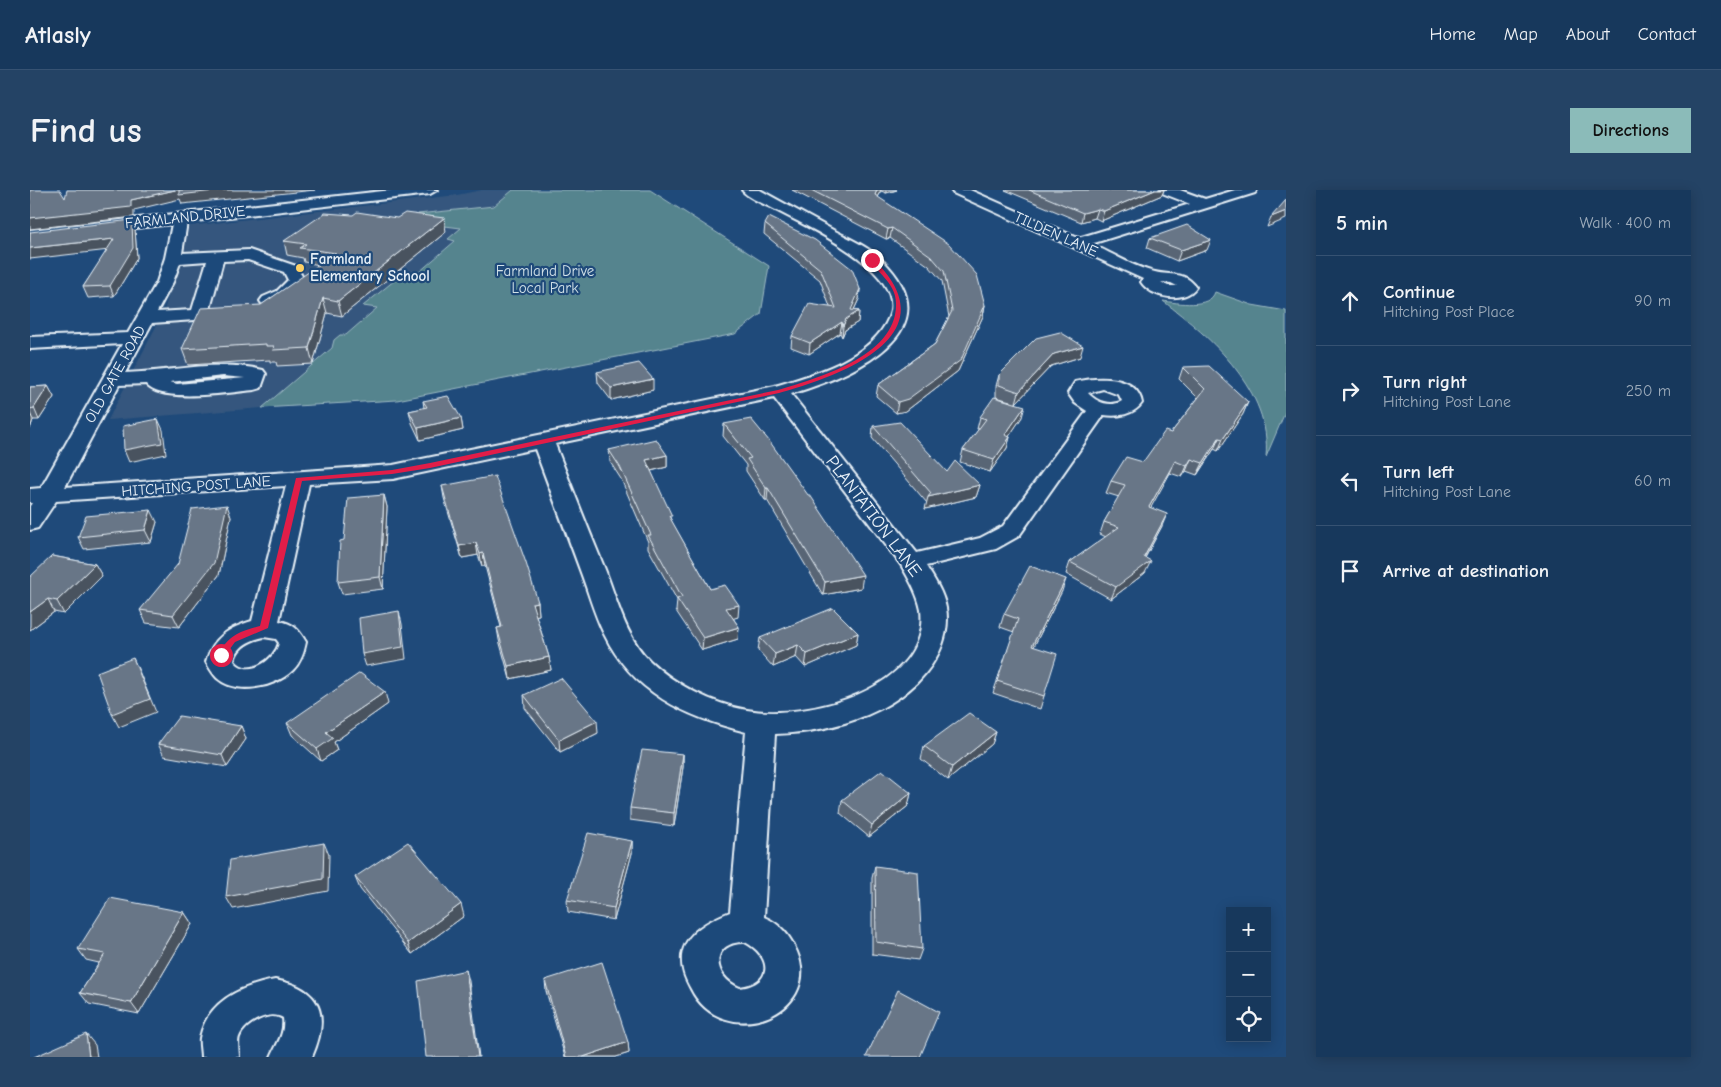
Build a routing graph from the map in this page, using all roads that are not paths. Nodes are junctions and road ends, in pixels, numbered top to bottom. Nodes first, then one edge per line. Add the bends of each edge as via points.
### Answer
1 (430, 190) edge
2 (749, 190) edge
3 (958, 190) edge
4 (1167, 190) edge
5 (1250, 190) edge
6 (367, 194) edge
7 (1207, 205) junction
8 (180, 218) junction
9 (30, 235) edge
10 (1078, 243) junction
11 (217, 255) junction
12 (173, 258) junction
13 (1154, 278) dead end
14 (199, 316) junction
15 (146, 318) junction
16 (135, 338) junction
17 (30, 343) edge
18 (153, 378) dead end
19 (112, 379) junction
20 (779, 391) junction
21 (1099, 408) dead end
22 (543, 442) junction
23 (299, 480) junction
24 (39, 496) edge
25 (30, 522) edge
26 (911, 562) junction
27 (264, 628) dead end
28 (761, 723) junction
29 (746, 927) dead end
30 (220, 1057) edge
31 (290, 1057) edge

1 - 6 street, FARMLAND DRIVE
2 - 20 street, HITCHING POST LANE via 860,251 891,281 899,303 896,324 891,333 865,358 826,377
3 - 10 street, TILDEN LANE
4 - 7 street
5 - 7 street
6 - 8 street, FARMLAND DRIVE
7 - 10 street
8 - 9 street, FARMLAND DRIVE
8 - 12 street, OLD GATE ROAD
10 - 13 street, TILDEN LANE
11 - 12 street
11 - 14 street
11 - 14 street via 249,255 290,268 297,281 283,295 251,309
12 - 15 street, OLD GATE ROAD via 165,282
14 - 15 street
15 - 16 street, OLD GATE ROAD
16 - 17 street
16 - 19 street, OLD GATE ROAD
18 - 19 street
19 - 24 street, OLD GATE ROAD
20 - 22 street, HITCHING POST LANE
20 - 26 street, PLANTATION LANE
21 - 26 street via 1011,531 969,550
22 - 23 street, HITCHING POST LANE via 392,472
22 - 28 street, PLANTATION LANE via 610,618 627,652 657,682 719,713
23 - 24 street, HITCHING POST LANE
23 - 27 street
24 - 25 street, OLD GATE ROAD
26 - 28 street, PLANTATION LANE via 927,590 934,616 933,635 920,664 890,692 846,712 804,721
28 - 29 street
30 - 31 street via 221,1034 229,1019 250,1002 274,996 289,1000 298,1008 303,1021 302,1037

